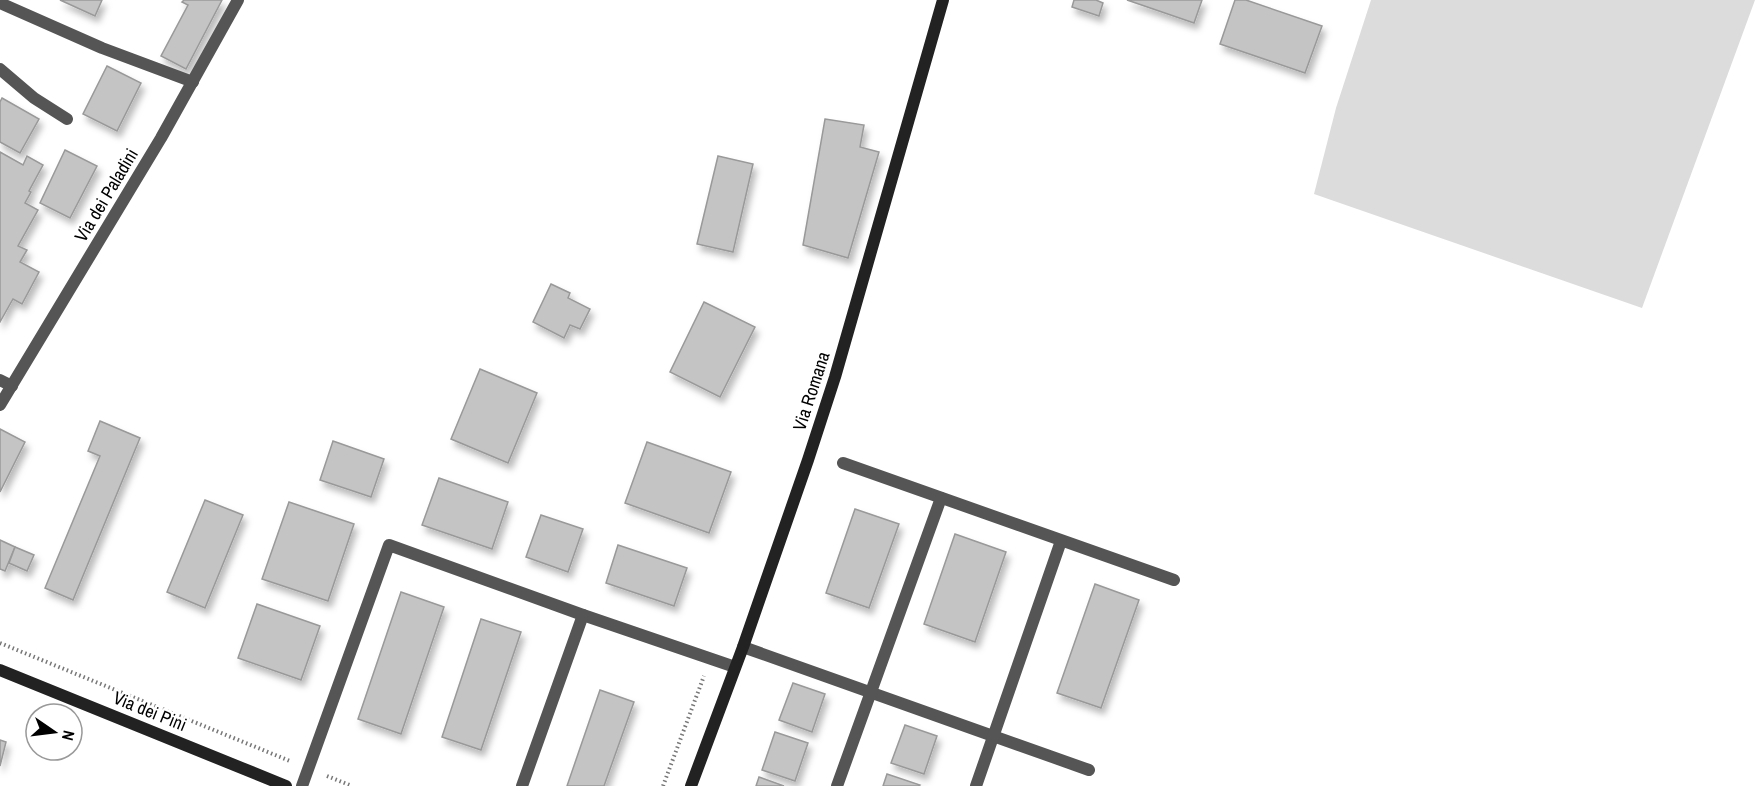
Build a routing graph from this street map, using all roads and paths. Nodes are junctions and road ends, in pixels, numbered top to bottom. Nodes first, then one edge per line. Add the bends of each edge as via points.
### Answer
1 (238, 0) edge
2 (943, 0) edge
3 (0, 3) edge
4 (0, 69) edge
5 (193, 82) junction
6 (67, 119) dead end
7 (0, 380) edge
8 (12, 386) junction
9 (0, 405) edge
10 (843, 463) dead end
11 (941, 498) junction
12 (1061, 541) junction
13 (1174, 580) dead end
14 (583, 615) junction
15 (0, 643) edge
16 (743, 647) junction
17 (710, 658) junction
18 (735, 667) junction
19 (0, 670) edge
20 (871, 692) junction
21 (994, 735) junction
22 (309, 769) junction
23 (1089, 770) dead end
24 (286, 786) edge
25 (302, 786) edge
26 (352, 786) edge
27 (522, 786) edge
28 (663, 786) edge
29 (691, 786) edge
30 (837, 786) edge
31 (976, 786) edge

1 - 5 street, Via dei Paladini
2 - 16 main road, Via Romana via 835,377
3 - 5 street via 102,48
4 - 6 street
5 - 8 street, Via dei Paladini
7 - 8 street
8 - 9 street, Via dei Paladini
10 - 11 street
11 - 12 street
11 - 20 street
12 - 13 street
12 - 21 street
14 - 17 street
14 - 22 street via 389,545
14 - 27 street
15 - 22 path
16 - 18 main road, Via Romana
16 - 20 street
17 - 18 street
17 - 28 path
18 - 29 main road, Via Romana
19 - 24 main road, Via dei Pini
20 - 21 street
20 - 30 street
21 - 23 street
21 - 31 street
22 - 25 street
22 - 26 path

